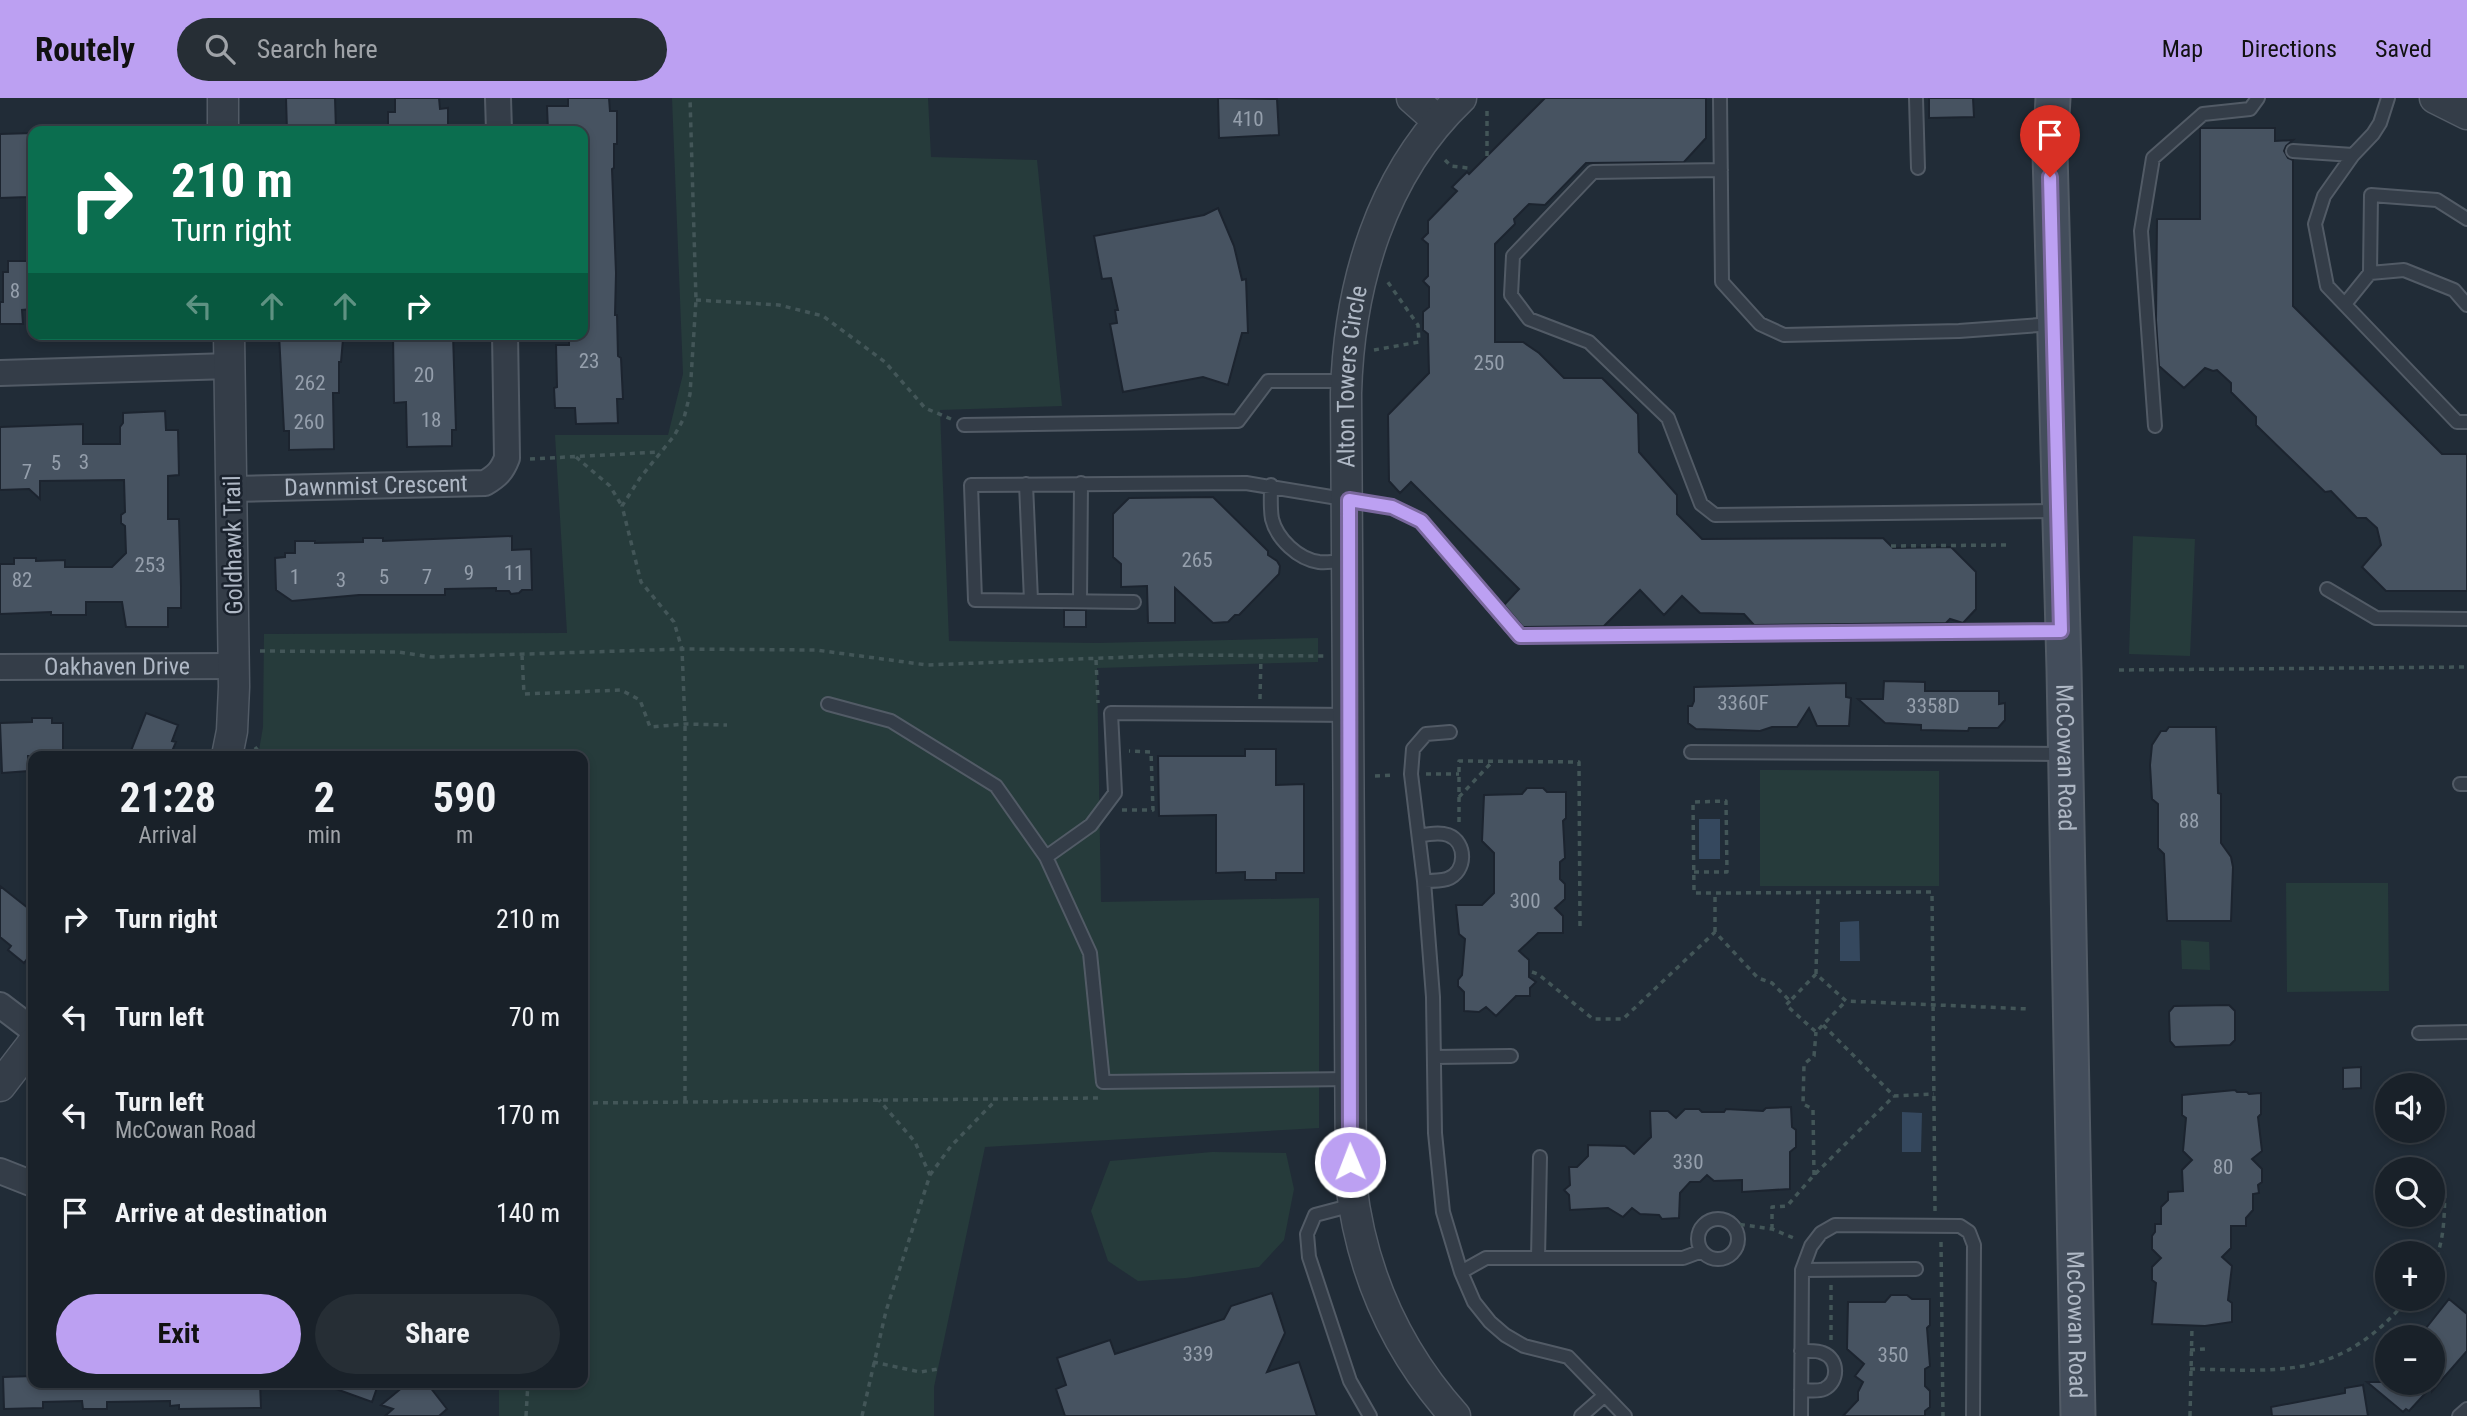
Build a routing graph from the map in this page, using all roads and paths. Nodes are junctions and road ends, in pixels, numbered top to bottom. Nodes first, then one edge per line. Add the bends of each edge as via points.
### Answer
1 (223, 98) edge
2 (498, 98) edge
3 (690, 98) edge
4 (1412, 98) edge
5 (1720, 98) edge
6 (1916, 98) edge
7 (2053, 98) edge
8 (2258, 98) edge
9 (2388, 98) edge
10 (2435, 98) edge
11 (1474, 105) edge
12 (2467, 114) edge
13 (1438, 121) junction
14 (223, 126) edge
15 (499, 126) edge
16 (2293, 151) dead end
17 (2353, 155) junction
18 (1487, 156) dead end
19 (1445, 160) dead end
20 (1468, 167) dead end
21 (1918, 168) dead end
22 (1721, 170) junction
23 (2467, 219) edge
24 (2370, 273) junction
25 (1387, 281) dead end
26 (696, 300) junction
27 (2344, 304) junction
28 (2467, 305) edge
29 (2054, 324) junction
30 (229, 340) edge
31 (505, 340) edge
32 (1376, 349) dead end
33 (230, 366) junction
34 (0, 373) edge
35 (1347, 381) junction
36 (2467, 422) edge
37 (964, 425) joint
38 (2155, 426) dead end
39 (660, 452) junction
40 (576, 457) junction
41 (507, 458) junction
42 (1081, 483) junction
43 (1026, 484) junction
44 (1271, 485) junction
45 (232, 489) junction
46 (1349, 500) junction
47 (622, 506) junction
48 (2058, 511) junction
49 (1891, 545) dead end
50 (2007, 545) dead end
51 (1348, 560) junction
52 (2327, 589) dead end
53 (1031, 600) junction
54 (1080, 601) junction
55 (1134, 601) dead end
56 (2467, 619) edge
57 (2061, 631) junction
58 (682, 649) junction
59 (262, 652) dead end
60 (522, 654) junction
61 (1330, 655) dead end
62 (1261, 656) junction
63 (1096, 660) junction
64 (234, 666) junction
65 (0, 667) edge
66 (2467, 667) edge
67 (2119, 670) dead end
68 (828, 704) dead end
69 (1111, 713) junction
70 (1260, 715) junction
71 (1348, 715) junction
72 (685, 724) junction
73 (727, 725) dead end
74 (1450, 732) dead end
75 (258, 748) dead end
76 (1112, 750) junction
77 (228, 751) edge
78 (260, 751) edge
79 (1691, 752) dead end
80 (2064, 754) junction
81 (1493, 761) junction
82 (1459, 797) junction
83 (1102, 810) junction
84 (1459, 827) dead end
85 (1419, 835) junction
86 (1046, 857) junction
87 (1694, 873) junction
88 (1424, 881) junction
89 (1818, 892) junction
90 (1715, 893) junction
91 (1580, 926) dead end
92 (1715, 932) junction
93 (1532, 972) dead end
94 (1816, 974) junction
95 (1790, 1001) junction
96 (1846, 1001) junction
97 (0, 1004) edge
98 (1933, 1005) junction
99 (2029, 1009) dead end
100 (1823, 1025) junction
101 (28, 1026) edge
102 (1816, 1032) junction
103 (2467, 1032) edge
104 (2419, 1033) dead end
105 (28, 1050) edge
106 (1511, 1056) dead end
107 (1434, 1057) junction
108 (1349, 1079) junction
109 (0, 1086) edge
110 (1934, 1094) junction
111 (1894, 1096) junction
112 (1109, 1098) dead end
113 (879, 1100) junction
114 (996, 1100) junction
115 (685, 1101) junction
116 (588, 1103) edge
117 (1539, 1157) dead end
118 (0, 1171) edge
119 (930, 1175) junction
120 (1814, 1175) junction
121 (28, 1182) edge
122 (1354, 1205) junction
123 (1730, 1223) junction
124 (1938, 1226) junction
125 (1772, 1229) junction
126 (1811, 1246) junction
127 (1702, 1251) junction
128 (1538, 1258) junction
129 (1916, 1269) dead end
130 (1802, 1270) junction
131 (1461, 1272) junction
132 (2397, 1311) edge
133 (2192, 1327) dead end
134 (2205, 1349) dead end
135 (2190, 1350) junction
136 (1801, 1351) junction
137 (873, 1362) junction
138 (938, 1368) dead end
139 (2190, 1369) junction
140 (528, 1388) edge
141 (1801, 1390) junction
142 (1605, 1395) junction
143 (2467, 1409) edge
144 (1621, 1415) edge
145 (526, 1416) edge
146 (862, 1416) edge
147 (1370, 1416) edge
148 (1455, 1416) edge
149 (1581, 1416) edge
150 (1801, 1416) edge
151 (1943, 1416) edge
152 (1973, 1416) edge
153 (2078, 1416) edge
154 (2190, 1416) edge
155 (2459, 1416) edge

1 - 14 street
2 - 15 street
3 - 26 path
4 - 13 street
5 - 22 lane
6 - 21 lane
7 - 29 main road, McCowan Road
8 - 38 lane via 2250,108 2203,114 2153,158 2141,231
9 - 17 lane via 2380,123
10 - 12 street
11 - 13 street, Alton Towers Circle
11 - 18 path
13 - 35 street, Alton Towers Circle via 1395,187 1371,242 1353,309
16 - 17 lane
17 - 27 lane via 2324,196 2315,224 2327,286
19 - 20 path via 1451,166
22 - 29 lane via 1722,282 1759,324 1784,335
22 - 48 lane via 1593,172 1513,256 1511,295 1529,319 1589,342 1668,418 1701,504 1715,515
23 - 24 lane via 2437,200 2371,195
24 - 27 lane
24 - 28 lane via 2404,270 2455,290
25 - 32 path via 1418,325 1419,342
26 - 37 path via 779,304 823,316 885,362 925,408
26 - 39 path via 690,394 684,418
27 - 36 lane via 2457,422
29 - 48 main road, McCowan Road
30 - 33 street, Goldhawk Trail
31 - 41 street
33 - 34 street
33 - 45 street, Goldhawk Trail
35 - 37 lane via 1268,381 1238,421
35 - 46 street, Alton Towers Circle
39 - 40 path
39 - 47 path
40 - 41 path
40 - 47 path via 610,486
41 - 45 street, Dawnmist Crescent via 497,477 472,485
42 - 43 lane
42 - 44 lane
42 - 54 lane
43 - 53 lane
43 - 53 lane via 971,485 975,600
44 - 46 lane
44 - 51 lane via 1277,533 1293,549 1320,562
45 - 64 street, Goldhawk Trail
46 - 51 street, Alton Towers Circle
46 - 57 lane via 1392,507 1421,521 1520,636
47 - 58 path via 641,582 674,622
48 - 57 main road, McCowan Road
49 - 50 path
51 - 71 street, Alton Towers Circle
52 - 56 lane via 2376,618
53 - 54 lane
54 - 55 lane
57 - 80 main road, McCowan Road
58 - 60 path
58 - 63 path via 816,650 927,665
58 - 72 path
59 - 60 path via 398,652 432,657
60 - 72 path via 524,694 621,690 640,700 650,727
61 - 62 path
62 - 63 path
62 - 70 path
63 - 69 path via 1098,702
64 - 65 street, Oakhaven Drive
64 - 77 street, Goldhawk Trail
66 - 67 path
68 - 86 lane via 891,721 996,786
69 - 70 lane
69 - 76 lane
70 - 71 lane
71 - 108 street, Alton Towers Circle
72 - 73 path
72 - 115 path
74 - 85 lane via 1426,734 1413,748 1411,774
75 - 78 path
76 - 83 lane via 1115,793
76 - 83 path via 1152,752 1153,810
79 - 80 lane
80 - 153 main road, McCowan Road
81 - 82 path
81 - 82 path via 1459,761
81 - 91 path via 1579,762
82 - 84 path
83 - 86 lane via 1091,825
85 - 88 lane
85 - 88 lane via 1448,835 1458,842 1462,854 1454,875
86 - 108 lane via 1090,953 1102,1082
87 - 87 path via 1727,872 1726,802 1693,802
87 - 90 path via 1694,893
88 - 107 lane
89 - 90 path
89 - 94 path
89 - 98 path via 1932,892
90 - 92 path
92 - 93 path via 1623,1019 1593,1020
92 - 95 path via 1758,978 1772,983
94 - 95 path
94 - 96 path
95 - 102 path via 1786,1004
96 - 98 path
96 - 100 path
97 - 101 street
98 - 99 path
98 - 110 path
100 - 102 path
100 - 111 path
102 - 120 path via 1814,1056 1804,1064 1803,1104 1813,1109
103 - 104 lane
105 - 109 street
106 - 107 lane
107 - 131 lane via 1443,1212
108 - 122 street, Alton Towers Circle
110 - 111 path
110 - 124 path
111 - 120 path
112 - 114 path
113 - 114 path
113 - 115 path
113 - 119 path via 915,1142
114 - 119 path
115 - 116 path
117 - 128 lane
118 - 121 street
119 - 137 path
120 - 125 path via 1787,1206 1772,1207
122 - 147 lane via 1315,1215 1307,1234 1309,1257 1350,1381
122 - 148 street, Alton Towers Circle via 1366,1261 1387,1315 1418,1370
123 - 125 path
123 - 127 lane via 1706,1222 1698,1233
123 - 127 lane via 1738,1241 1732,1253 1713,1258
124 - 126 lane via 1835,1225
124 - 151 path
124 - 152 lane via 1960,1226 1969,1232 1973,1245
125 - 126 path
126 - 130 lane
127 - 128 lane via 1683,1258
128 - 131 lane via 1486,1258
129 - 130 lane
130 - 136 lane
131 - 142 lane via 1474,1302 1505,1335 1524,1346 1568,1357
132 - 139 path via 2375,1334 2330,1360 2283,1371
133 - 135 path
134 - 135 path
135 - 139 path
136 - 141 lane
136 - 141 lane via 1824,1353 1833,1361 1836,1373 1825,1388
137 - 138 path via 920,1372
137 - 146 path
139 - 154 path
140 - 145 path
141 - 150 lane
142 - 144 lane
142 - 149 lane
143 - 155 lane

